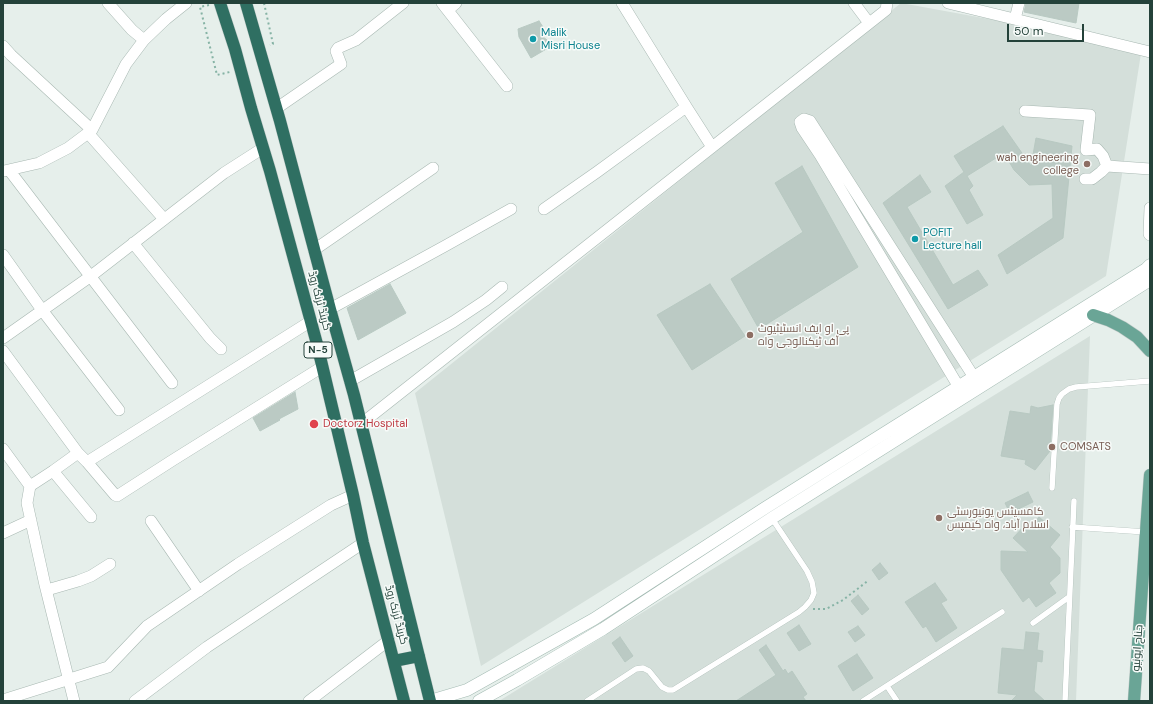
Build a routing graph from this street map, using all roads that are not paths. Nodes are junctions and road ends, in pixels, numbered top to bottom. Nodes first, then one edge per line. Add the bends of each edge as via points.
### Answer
1 (108, 3) edge
2 (186, 3) edge
3 (220, 3) edge
4 (246, 3) edge
5 (403, 3) edge
6 (622, 3) edge
7 (854, 3) edge
8 (887, 3) edge
9 (948, 3) edge
10 (1019, 3) edge
11 (449, 5) edge
12 (965, 5) edge
13 (1015, 19) junction
14 (868, 23) junction
15 (144, 40) junction
16 (3, 46) edge
17 (1150, 52) edge
18 (507, 86) dead end
19 (686, 107) junction
20 (277, 108) junction
21 (1025, 111) dead end
22 (90, 132) junction
23 (712, 146) junction
24 (263, 148) junction
25 (1107, 166) junction
26 (433, 168) dead end
27 (1150, 169) edge
28 (6, 171) edge
29 (1085, 179) dead end
30 (1150, 208) edge
31 (511, 209) dead end
32 (544, 209) dead end
33 (164, 219) junction
34 (1150, 235) edge
35 (133, 243) junction
36 (314, 250) junction
37 (3, 255) edge
38 (1150, 265) edge
39 (91, 276) junction
40 (1150, 280) edge
41 (502, 287) dead end
42 (330, 309) junction
43 (42, 310) junction
44 (1090, 310) junction
45 (311, 322) junction
46 (3, 338) edge
47 (221, 349) dead end
48 (3, 351) edge
49 (1150, 351) edge
50 (322, 367) junction
51 (350, 381) junction
52 (1150, 381) edge
53 (172, 382) dead end
54 (977, 382) junction
55 (961, 392) junction
56 (119, 410) dead end
57 (361, 424) junction
58 (3, 449) edge
59 (78, 453) junction
60 (87, 462) junction
61 (53, 471) junction
62 (1150, 476) edge
63 (30, 486) junction
64 (1052, 488) dead end
65 (353, 496) junction
66 (1074, 501) dead end
67 (769, 513) junction
68 (91, 517) dead end
69 (31, 520) junction
70 (150, 521) dead end
71 (1072, 527) junction
72 (1146, 532) junction
73 (3, 533) edge
74 (363, 543) junction
75 (110, 564) dead end
76 (47, 590) junction
77 (199, 591) junction
78 (1069, 597) junction
79 (1002, 612) dead end
80 (1033, 623) dead end
81 (389, 640) junction
82 (419, 656) junction
83 (394, 661) junction
84 (68, 679) junction
85 (887, 686) junction
86 (3, 700) edge
87 (74, 701) edge
88 (135, 701) edge
89 (309, 701) edge
90 (404, 701) edge
91 (430, 701) edge
92 (479, 701) edge
93 (587, 701) edge
94 (862, 701) edge
95 (897, 701) edge
96 (1065, 701) edge
97 (1134, 701) edge

1 - 15 street
2 - 15 street
3 - 24 highway, گرینڈ ٹرنک روڈ / N-5
4 - 20 highway, گرینڈ ٹرنک روڈ / N-5
5 - 20 street via 356,40 338,48 336,51 341,64
6 - 19 street
7 - 14 street
8 - 14 street via 886,10
9 - 12 street
10 - 13 street
11 - 18 street
12 - 13 street
13 - 17 street
14 - 23 street
15 - 22 street via 126,64
16 - 22 street
19 - 23 street
19 - 32 street
20 - 36 highway, گرینڈ ٹرنک روڈ / N-5
21 - 25 street via 1090,115 1086,150 1096,149 1103,156
22 - 28 street via 39,164
22 - 33 street
23 - 57 street
24 - 33 street via 224,173
24 - 45 highway, گرینڈ ٹرنک روڈ / N-5
25 - 27 street
25 - 29 street via 1092,179
26 - 36 street
28 - 39 street
30 - 34 street
31 - 42 street
33 - 35 street
35 - 39 street
35 - 47 street
36 - 42 highway, گرینڈ ٹرنک روڈ / N-5
37 - 43 street
38 - 44 street
39 - 43 street
39 - 53 street
40 - 44 street
41 - 51 street via 453,322
42 - 51 highway, گرینڈ ٹرنک روڈ / N-5
43 - 46 street
43 - 56 street
44 - 49 main road via 1122,326
44 - 54 street
45 - 50 highway, گرینڈ ٹرنک روڈ / N-5
45 - 60 street
48 - 59 street
50 - 60 street via 117,496
50 - 65 highway, گرینڈ ٹرنک روڈ / N-5
51 - 57 highway, گرینڈ ٹرنک روڈ / N-5
52 - 64 lane via 1076,387 1062,394 1058,404
54 - 55 street
54 - 55 street via 810,121 804,119 800,122 802,128
55 - 67 street
57 - 82 highway, گرینڈ ٹرنک روڈ / N-5
58 - 63 street
59 - 60 street
59 - 61 street
61 - 63 street
61 - 68 street
62 - 72 main road, جناح ایونیو
63 - 69 street via 27,503
65 - 74 highway, گرینڈ ٹرنک روڈ / N-5
65 - 77 street via 331,506
66 - 71 lane
67 - 91 street via 594,619 467,690
67 - 92 street via 603,629
67 - 93 lane via 807,571 814,593 812,600 800,612 673,690 662,687 643,668 636,669
69 - 73 street
69 - 76 street
70 - 77 street
71 - 72 lane
71 - 78 lane
72 - 97 main road, جناح ایونیو
74 - 81 highway, گرینڈ ٹرنک روڈ / N-5
74 - 88 street via 207,647
75 - 76 street via 91,576
76 - 84 street
77 - 84 street via 147,626 108,667
78 - 80 lane
78 - 96 lane
79 - 85 lane
81 - 83 highway, گرینڈ ٹرنک روڈ / N-5
81 - 89 street
82 - 83 highway
82 - 91 highway, گرینڈ ٹرنک روڈ / N-5
83 - 90 highway, گرینڈ ٹرنک روڈ / N-5
84 - 86 street
84 - 87 street
85 - 94 lane
85 - 95 lane

